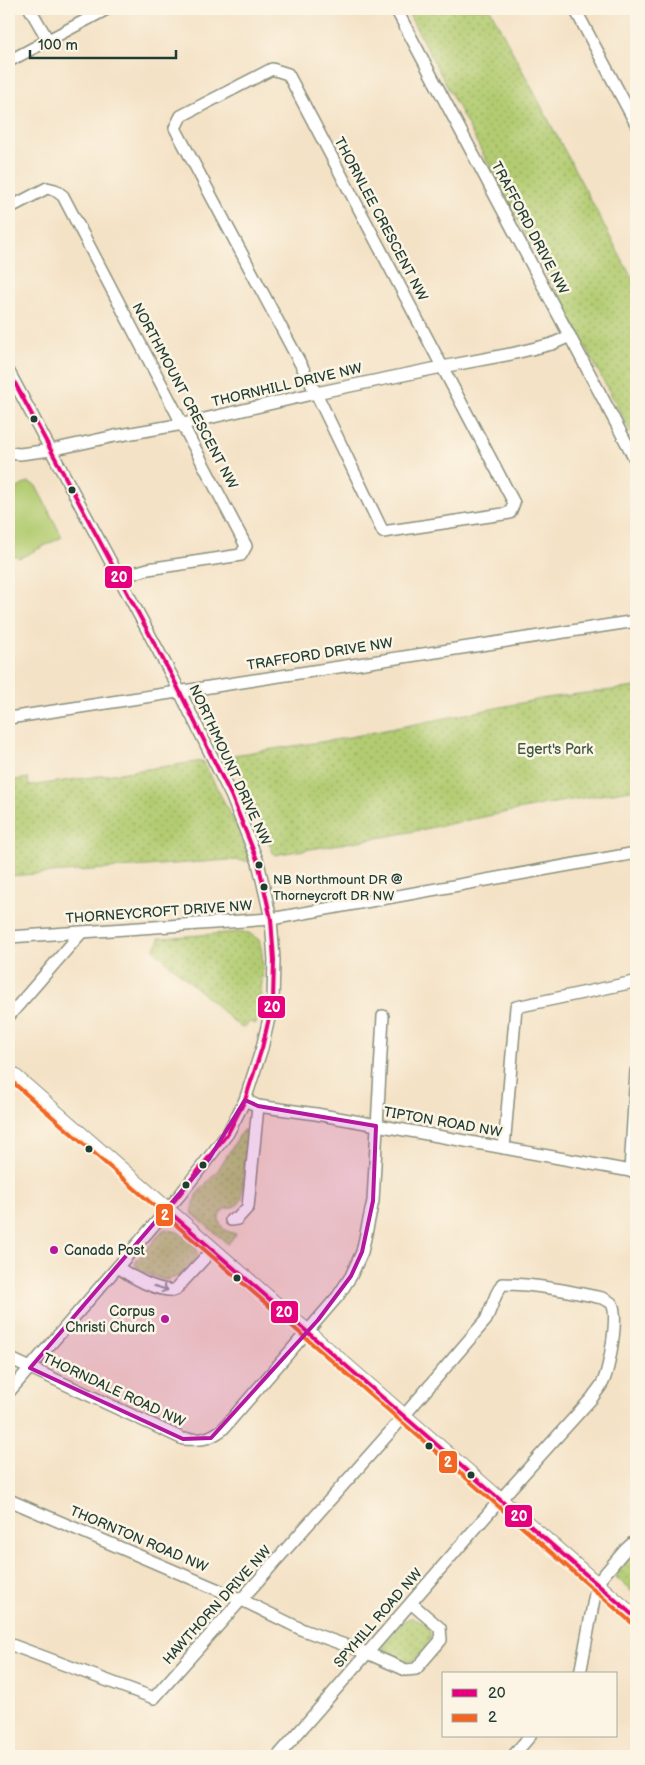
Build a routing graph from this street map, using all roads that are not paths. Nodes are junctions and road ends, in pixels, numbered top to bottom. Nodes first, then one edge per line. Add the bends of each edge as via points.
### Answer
1 (30, 9) edge
2 (107, 9) edge
3 (396, 9) edge
4 (575, 9) edge
5 (48, 40) junction
6 (9, 61) edge
7 (636, 124) edge
8 (9, 208) edge
9 (570, 336) junction
10 (442, 367) junction
11 (9, 372) edge
12 (316, 393) junction
13 (183, 424) junction
14 (51, 450) junction
15 (9, 453) edge
16 (636, 461) edge
17 (120, 581) junction
18 (636, 621) edge
19 (180, 692) junction
20 (9, 718) edge
21 (636, 853) edge
22 (271, 919) junction
23 (81, 932) junction
24 (9, 938) edge
25 (636, 984) edge
26 (9, 1016) edge
27 (383, 1016) dead end
28 (9, 1071) edge
29 (636, 1071) edge
30 (244, 1100) junction
31 (258, 1106) junction
32 (376, 1126) junction
33 (504, 1148) junction
34 (633, 1172) edge
35 (168, 1210) junction
36 (231, 1220) dead end
37 (213, 1249) junction
38 (118, 1267) junction
39 (307, 1332) junction
40 (9, 1358) edge
41 (30, 1368) junction
42 (9, 1392) edge
43 (404, 1416) junction
44 (9, 1500) edge
45 (500, 1500) junction
46 (636, 1540) edge
47 (597, 1583) junction
48 (242, 1600) junction
49 (412, 1604) junction
50 (636, 1618) edge
51 (9, 1644) edge
52 (367, 1653) junction
53 (580, 1672) edge
54 (528, 1738) edge
55 (278, 1756) edge
56 (513, 1756) edge

1 - 5 street
2 - 5 street
3 - 9 street, TRAFFORD DRIVE NW
4 - 7 street
5 - 6 street
8 - 13 street, NORTHMOUNT CRESCENT NW via 47,188 63,196
9 - 10 street, THORNHILL DRIVE NW via 511,354
9 - 16 street, TRAFFORD DRIVE NW
10 - 12 street, THORNHILL DRIVE NW
10 - 12 street, THORNLEE CRESCENT NW via 514,503 510,513 383,532
10 - 12 street, THORNLEE CRESCENT NW via 288,74 272,69 181,116 175,128
11 - 14 street, NORTHMOUNT DRIVE NW
12 - 13 street, THORNHILL DRIVE NW
13 - 14 street, THORNHILL DRIVE NW
13 - 17 street, NORTHMOUNT CRESCENT NW via 246,546 241,555 148,569
14 - 15 street, THORNHILL DRIVE NW
14 - 17 street, NORTHMOUNT DRIVE NW
17 - 19 street, NORTHMOUNT DRIVE NW
18 - 19 street, TRAFFORD DRIVE NW
19 - 20 street, TRAFFORD DRIVE NW
19 - 22 street, NORTHMOUNT DRIVE NW via 252,844
21 - 22 street, THORNEYCROFT DRIVE NW
22 - 23 street, THORNEYCROFT DRIVE NW
22 - 30 street, NORTHMOUNT DRIVE NW via 273,1001 262,1048
23 - 24 street, THORNEYCROFT DRIVE NW
23 - 26 street
25 - 33 street via 516,1007
27 - 32 street, THORNDALE ROAD NW
28 - 35 main road
29 - 34 street
30 - 31 street, TIPTON ROAD NW
30 - 35 street, NORTHMOUNT DRIVE NW via 228,1133
31 - 32 street, TIPTON ROAD NW
31 - 36 street via 248,1207 237,1219
32 - 33 street, TIPTON ROAD NW
32 - 39 street, THORNDALE ROAD NW via 373,1201 362,1252 338,1296
33 - 34 street, TIPTON ROAD NW
35 - 37 main road
35 - 38 street, NORTHMOUNT DRIVE NW
38 -> 37 street via 130,1277 167,1291 175,1290
37 - 39 main road
38 - 41 street, NORTHMOUNT DRIVE NW
39 - 41 street, THORNDALE ROAD NW via 223,1429 211,1438 199,1440 183,1439
39 - 43 main road
40 - 41 street, THORNDALE ROAD NW
41 - 42 street, NORTHMOUNT DRIVE NW
43 - 45 main road
43 - 45 street, HAWTHORN DRIVE NW via 486,1320 502,1284 553,1288 610,1302 615,1315 609,1365 602,1382 592,1398
43 - 48 street, HAWTHORN DRIVE NW
44 - 48 street, THORNTON ROAD NW
45 - 47 main road
45 - 49 street, SPYHILL ROAD NW
46 - 47 street
47 - 50 main road
47 - 53 street
48 - 51 street, HAWTHORN DRIVE NW via 154,1698
48 - 52 street, THORNTON ROAD NW via 304,1630
49 - 52 street, SPYHILL ROAD NW
49 - 52 street, THORNTON ROAD NW via 440,1628 441,1640 416,1669 406,1670
52 - 55 street, SPYHILL ROAD NW
54 - 56 street

